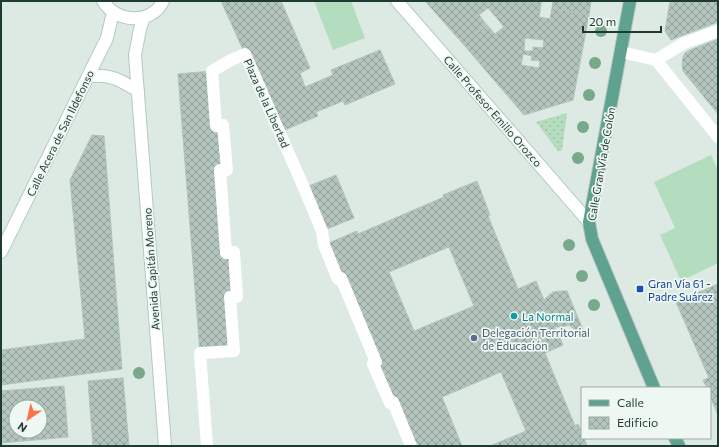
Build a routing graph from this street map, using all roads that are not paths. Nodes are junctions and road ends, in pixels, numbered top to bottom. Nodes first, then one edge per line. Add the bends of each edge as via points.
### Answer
1 (103, 1) edge
2 (163, 1) edge
3 (397, 1) edge
4 (630, 1) edge
5 (113, 12) junction
6 (144, 17) junction
7 (718, 31) edge
8 (621, 52) junction
9 (656, 60) junction
10 (89, 76) junction
11 (138, 91) junction
12 (718, 137) edge
13 (589, 222) junction
14 (1, 252) edge
15 (654, 387) edge
16 (165, 446) edge
17 (207, 446) edge
18 (411, 446) edge

1 - 5 street
2 - 6 street via 154,12
3 - 13 street, Calle Profesor Emilio Orozco
4 - 8 main road, Calle Gran Vía de Colón
5 - 6 street via 125,18
5 - 10 street, Calle Acera de San Ildefonso via 107,38
6 - 11 street, Avenida Capitán Moreno via 135,55
7 - 9 street via 684,44
8 - 9 street
8 - 13 main road, Calle Gran Vía de Colón
9 - 12 street
10 - 11 street via 101,74 118,79
10 - 14 street, Calle Acera de San Ildefonso
11 - 16 street, Avenida Capitán Moreno
13 - 15 main road, Calle Gran Vía de Colón via 592,239
17 - 18 street, Plaza de la Libertad via 200,353 234,351 230,297 237,297 234,252 226,253 220,170 226,170 223,126 216,126 212,71 245,54 322,231 324,245 338,279 341,278 376,362 373,364 390,403 393,402

